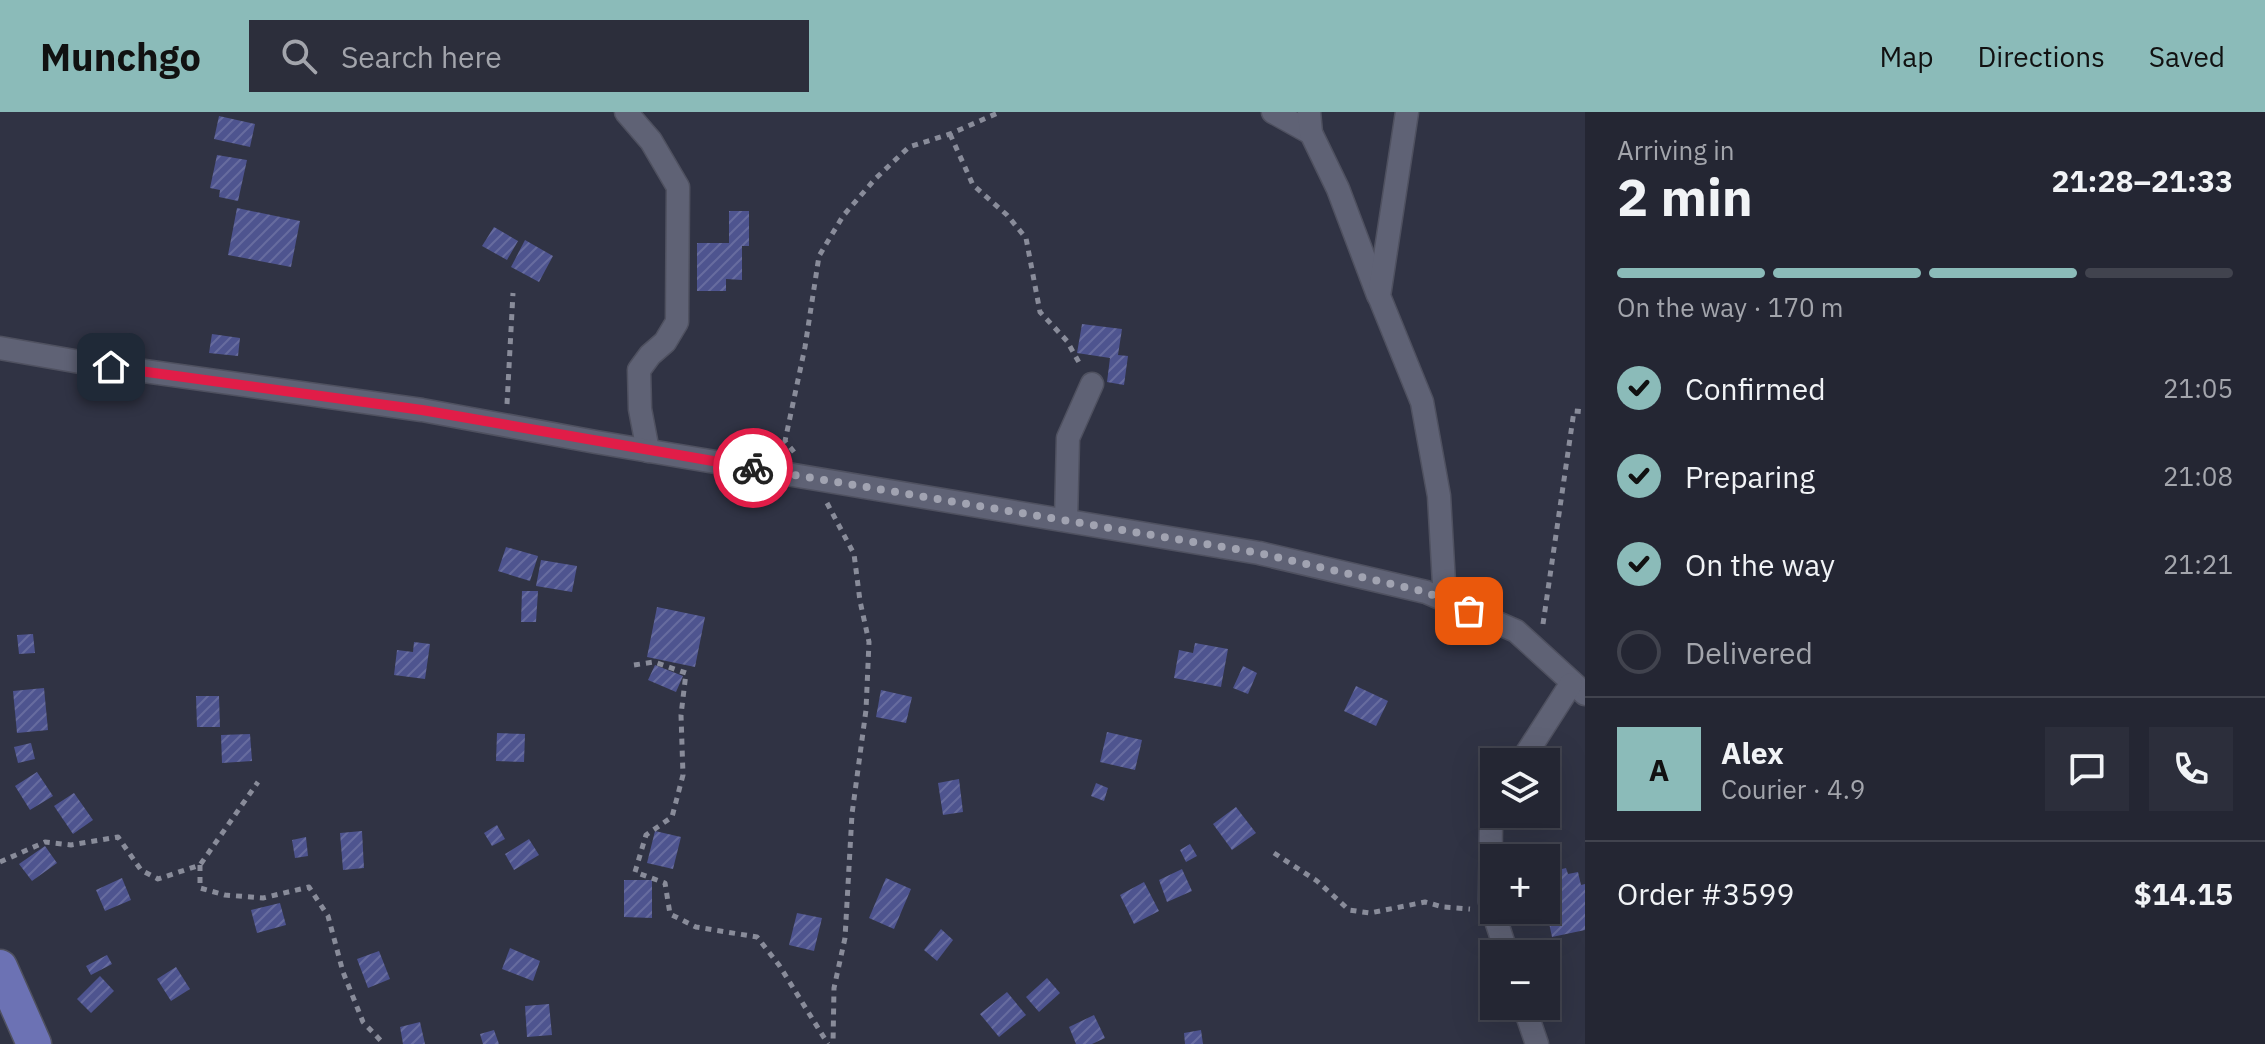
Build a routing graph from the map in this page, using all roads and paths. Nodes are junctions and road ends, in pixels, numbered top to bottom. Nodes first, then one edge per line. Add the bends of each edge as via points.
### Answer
1 (626, 112) edge
2 (1000, 112) edge
3 (1273, 112) edge
4 (1407, 112) edge
5 (1310, 122) edge
6 (950, 134) junction
7 (513, 293) dead end
8 (1379, 296) junction
9 (0, 348) edge
10 (1092, 384) joint
11 (1585, 412) edge
12 (505, 425) junction
13 (648, 451) junction
14 (814, 478) junction
15 (1066, 520) junction
16 (1445, 601) junction
17 (1539, 653) junction
18 (634, 665) dead end
19 (1578, 689) edge
20 (1532, 748) edge
21 (258, 782) dead end
22 (1274, 853) dead end
23 (0, 862) edge
24 (200, 865) junction
25 (1480, 906) edge
26 (0, 967) edge
27 (1529, 1020) edge
28 (34, 1044) edge
29 (384, 1044) edge
30 (830, 1044) edge
31 (1537, 1044) edge

1 - 13 street via 651,141 678,187 677,322 639,370
2 - 6 path
3 - 5 street
4 - 8 street
5 - 8 street
6 - 10 path via 973,185 1026,238 1040,312 1067,341
6 - 14 path via 909,147 843,216 819,256 785,441
7 - 12 path
8 - 16 street via 1422,402 1439,496
9 - 12 street
10 - 15 street via 1068,438
11 - 17 path via 1574,411
12 - 13 street
13 - 14 street
14 - 15 street
14 - 30 path via 854,554 869,642 845,938
15 - 16 street via 1259,553
16 - 17 street via 1516,631
17 - 19 street
18 - 30 path via 654,662 686,673 683,775 672,817 646,835 635,872 665,883 670,914 696,927 757,937
19 - 20 street
21 - 24 path
22 - 25 path via 1349,910 1370,913 1425,902 1470,909
23 - 24 path via 45,842 71,845 118,837 141,870 158,879
24 - 29 path via 200,888 225,895 263,898 309,887 328,916 363,1022
26 - 28 main road
27 - 31 street

